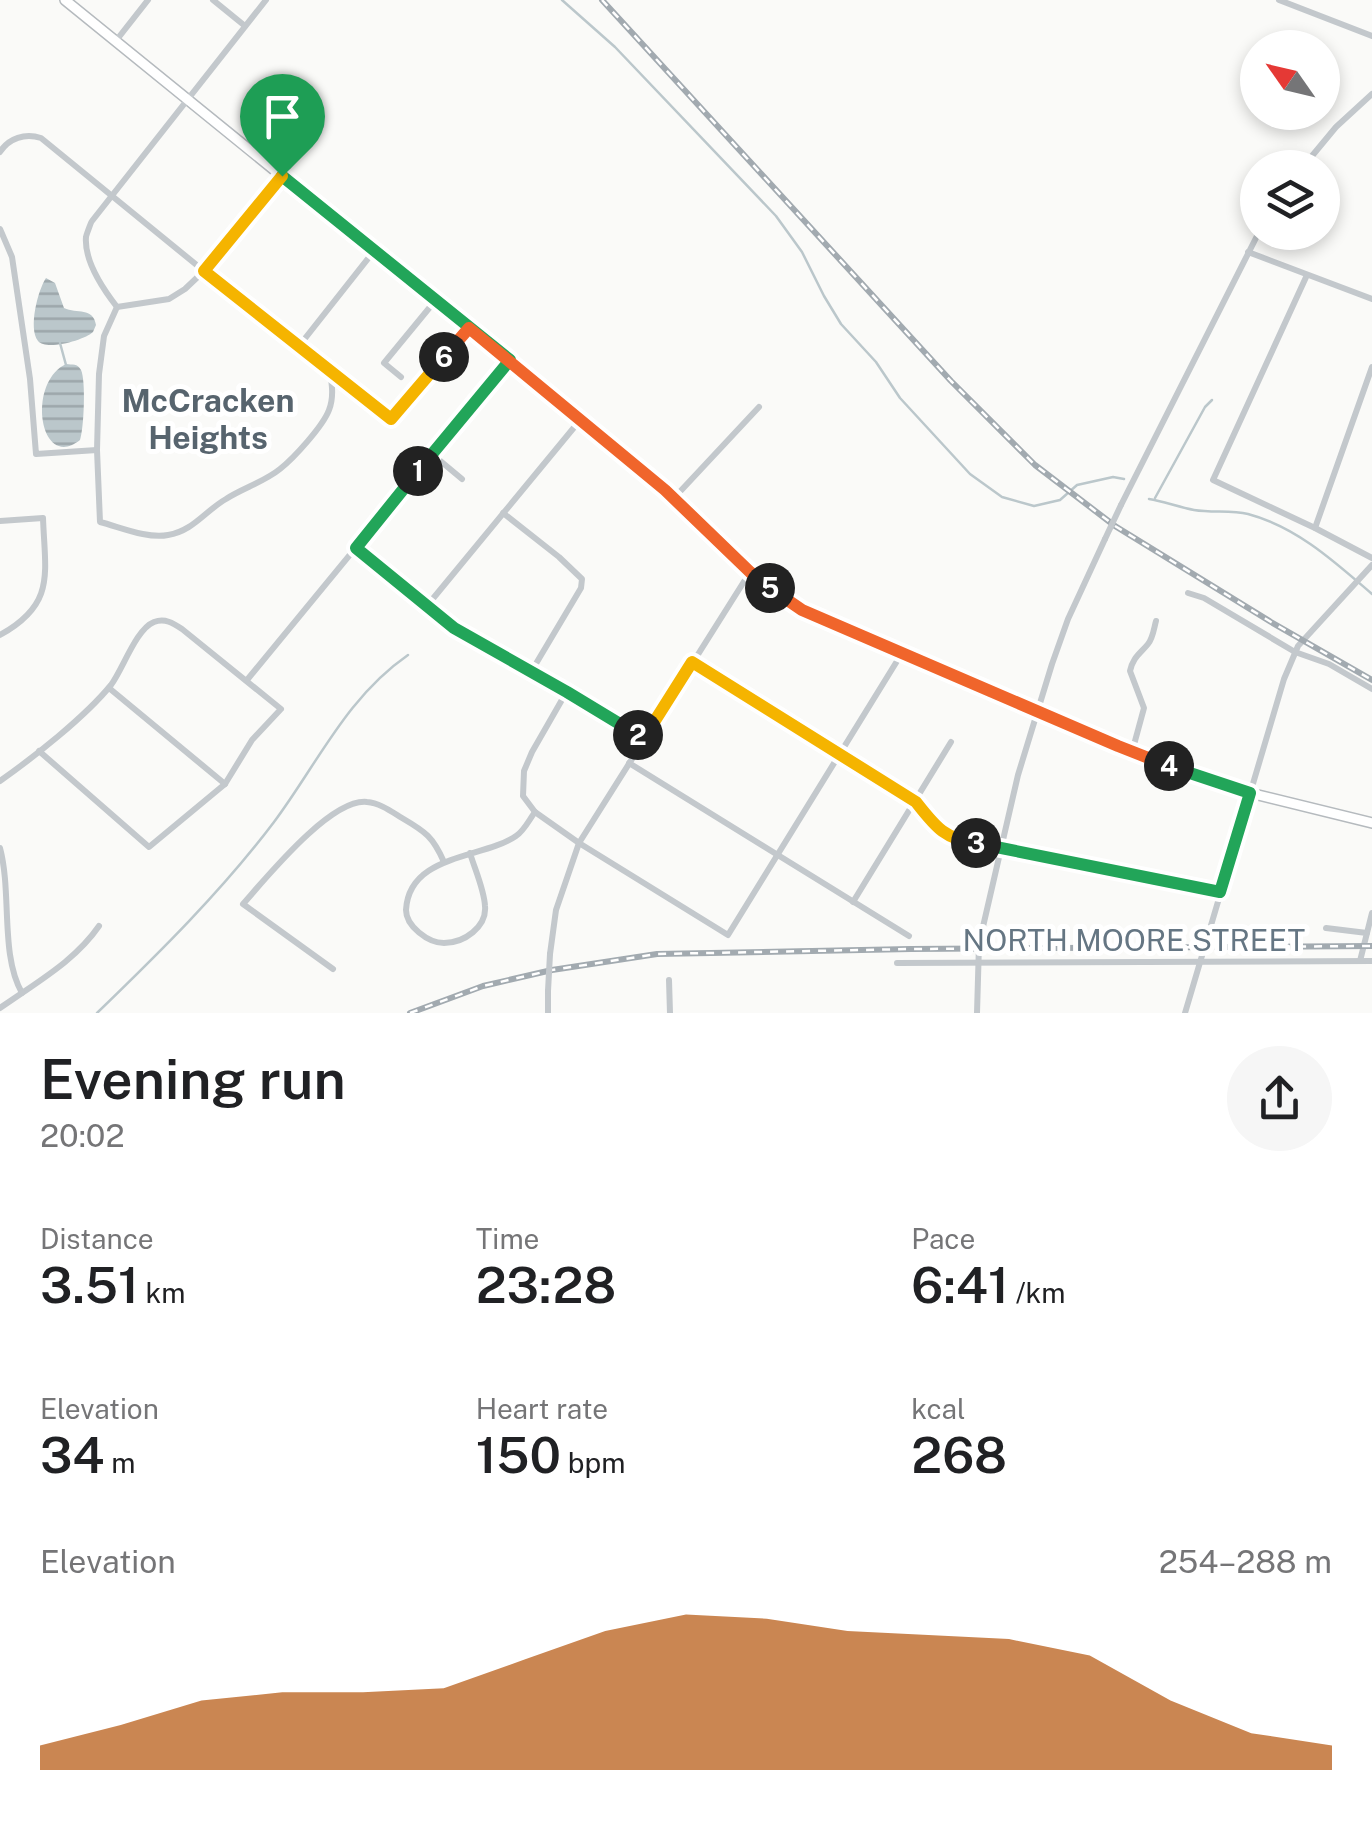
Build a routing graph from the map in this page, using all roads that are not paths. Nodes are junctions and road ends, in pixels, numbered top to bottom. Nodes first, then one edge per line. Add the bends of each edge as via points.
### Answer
1 (64, 0) edge
2 (148, 0) edge
3 (213, 0) edge
4 (266, 0) edge
5 (1278, 0) edge
6 (245, 26) junction
7 (1372, 36) edge
8 (115, 42) junction
9 (1372, 94) edge
10 (188, 99) junction
11 (321, 126) dead end
12 (1318, 150) edge
13 (0, 152) edge
14 (282, 176) junction
15 (113, 196) junction
16 (0, 229) edge
17 (374, 251) junction
18 (1248, 252) joint
19 (204, 271) junction
20 (1307, 275) junction
21 (1372, 299) edge
22 (435, 300) junction
23 (117, 307) junction
24 (469, 328) junction
25 (299, 346) junction
26 (510, 360) junction
27 (1372, 367) edge
28 (330, 370) junction
29 (401, 377) dead end
30 (759, 408) dead end
31 (581, 419) junction
32 (97, 450) junction
33 (432, 454) junction
34 (462, 480) dead end
35 (674, 498) junction
36 (503, 514) junction
37 (0, 521) edge
38 (1315, 528) junction
39 (356, 548) junction
40 (1372, 562) edge
41 (750, 572) junction
42 (1188, 593) dead end
43 (426, 607) junction
44 (1156, 621) dead end
45 (0, 635) edge
46 (1295, 652) junction
47 (902, 653) junction
48 (692, 662) junction
49 (532, 672) junction
50 (246, 680) junction
51 (109, 688) junction
52 (1372, 689) edge
53 (567, 692) junction
54 (1036, 711) junction
55 (644, 738) junction
56 (952, 742) dead end
57 (39, 751) junction
58 (1132, 752) junction
59 (841, 754) junction
60 (629, 763) junction
61 (0, 781) edge
62 (225, 784) junction
63 (1250, 793) junction
64 (916, 802) junction
65 (535, 812) junction
66 (1372, 822) edge
67 (578, 843) junction
68 (1002, 847) junction
69 (0, 848) edge
70 (470, 854) junction
71 (778, 857) junction
72 (444, 862) junction
73 (1220, 892) junction
74 (853, 902) junction
75 (1372, 912) edge
76 (99, 926) dead end
77 (1326, 928) dead end
78 (1367, 933) junction
79 (909, 936) dead end
80 (1360, 960) junction
81 (1372, 961) edge
82 (1200, 963) junction
83 (897, 964) dead end
84 (977, 964) junction
85 (333, 968) dead end
86 (670, 980) dead end
87 (22, 993) junction
88 (0, 1008) edge
89 (548, 1013) edge
90 (670, 1013) edge
91 (977, 1013) edge
92 (1185, 1013) edge

1 - 8 main road
2 - 8 street
3 - 6 street
4 - 6 street
5 - 7 street
6 - 10 street
8 - 10 main road
9 - 12 street
10 - 14 main road
10 - 15 street
11 - 14 street
13 - 15 street via 15,138 41,138
14 - 17 main road
14 - 19 street
15 - 19 street
15 - 23 street via 86,236 102,288
16 - 32 street via 12,257 36,454
17 - 22 main road
17 - 25 street
18 - 20 street
18 - 54 street, bridge via 1068,619
19 - 23 street via 170,299
19 - 25 street
20 - 21 street
20 - 38 street via 1213,480
22 - 24 main road
22 - 29 street via 384,363
23 - 32 street via 104,336
24 - 26 main road
24 - 28 street via 391,419
25 - 28 street
26 - 31 main road
26 - 33 street
27 - 38 street
28 - 32 street via 329,411 280,469 180,533 161,536 100,522
30 - 35 street
31 - 35 main road
31 - 36 street
33 - 34 street
33 - 39 street
35 - 41 main road
36 - 43 street
36 - 49 street via 582,581
37 - 45 street via 44,518 45,584 26,618
38 - 40 street
39 - 43 street
39 - 50 street
40 - 46 street
41 - 47 main road via 802,610
41 - 48 street
42 - 46 street
43 - 49 street
44 - 58 street via 1150,642 1131,665 1144,708
46 - 52 street
46 - 63 street
47 - 54 main road
47 - 59 street
48 - 55 street
48 - 59 street
49 - 53 street
50 - 51 street via 182,628 156,621
50 - 62 street via 281,708
51 - 57 street
51 - 62 street
53 - 55 street
53 - 65 street via 524,771 523,796
54 - 58 main road
54 - 68 street
55 - 60 street
56 - 64 street
57 - 61 street
57 - 62 street via 150,846
58 - 63 main road
59 - 64 street
59 - 71 street
60 - 67 street
60 - 71 street
63 - 66 main road
63 - 73 street
64 - 68 street via 948,836
64 - 74 street
65 - 67 street
65 - 70 street via 515,837
67 - 71 street via 728,935
67 - 89 street, bridge via 556,910
68 - 73 street
68 - 84 street
69 - 87 street via 12,976
70 - 72 street
70 - 72 street via 485,912 473,934 444,943 414,928 406,910 417,882
71 - 74 street
72 - 85 street via 423,830 364,802 332,814 277,866 243,904
73 - 82 street
74 - 79 street
75 - 78 street
76 - 87 street via 73,956
77 - 78 street
78 - 80 street
80 - 81 street, NORTH MOORE STREET
80 - 82 street, NORTH MOORE STREET
82 - 84 street, NORTH MOORE STREET
82 - 92 street
83 - 84 street, NORTH MOORE STREET
84 - 91 street
86 - 90 street
87 - 88 street

